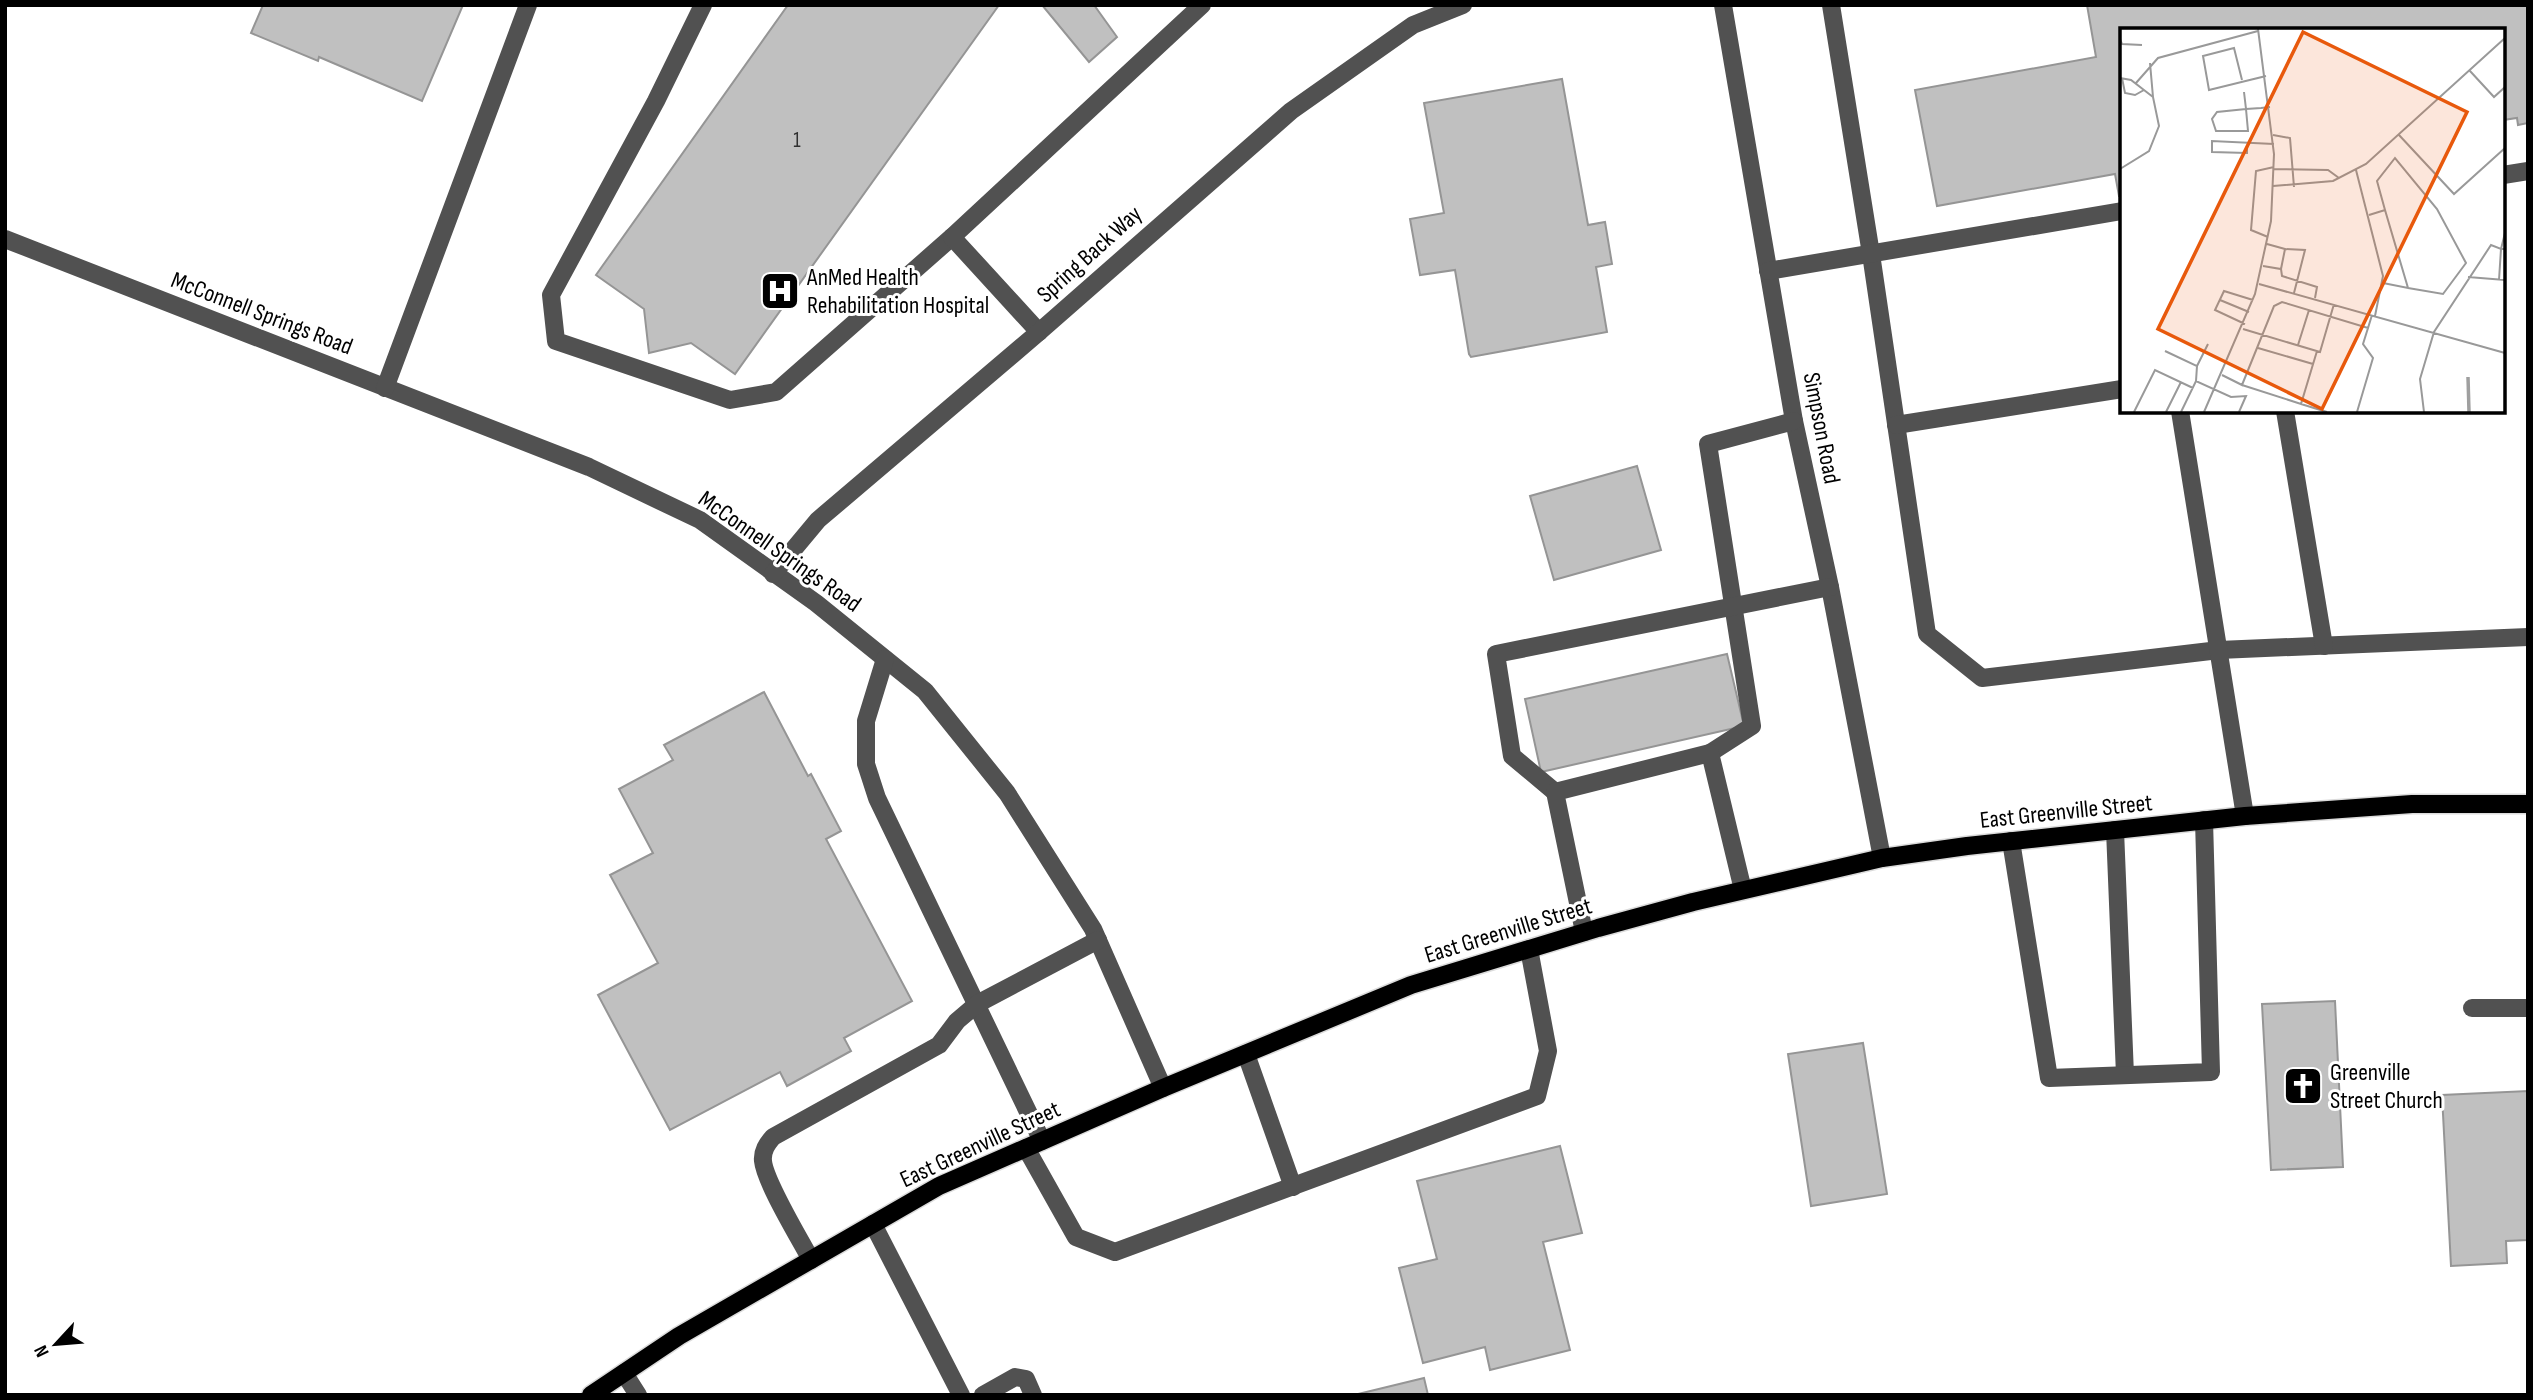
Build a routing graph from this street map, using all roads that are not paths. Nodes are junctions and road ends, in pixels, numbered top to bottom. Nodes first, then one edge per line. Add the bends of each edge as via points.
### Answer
1 (528, 5) edge
2 (703, 5) edge
3 (1202, 5) edge
4 (1723, 5) edge
5 (1831, 5) edge
6 (1460, 6) edge
7 (2528, 171) edge
8 (2505, 175) edge
9 (2120, 212) edge
10 (952, 237) junction
11 (5, 239) edge
12 (1871, 254) junction
13 (1768, 271) junction
14 (1039, 332) junction
15 (385, 388) junction
16 (2120, 389) edge
17 (2180, 413) edge
18 (2285, 413) edge
19 (1794, 421) junction
20 (1896, 425) junction
21 (773, 574) junction
22 (1830, 587) junction
23 (1734, 606) junction
24 (2528, 637) edge
25 (2324, 646) junction
26 (2219, 650) junction
27 (886, 659) junction
28 (1710, 753) junction
29 (1555, 792) junction
30 (2528, 804) edge
31 (2245, 816) junction
32 (2204, 820) junction
33 (2115, 830) junction
34 (2011, 841) junction
35 (1882, 858) junction
36 (1743, 890) junction
37 (1584, 932) junction
38 (1098, 940) junction
39 (1529, 949) junction
40 (977, 1004) junction
41 (2472, 1008) dead end
42 (2528, 1008) edge
43 (1246, 1054) junction
44 (2125, 1075) junction
45 (1163, 1088) junction
46 (1034, 1144) junction
47 (1293, 1187) junction
48 (873, 1224) junction
49 (811, 1260) junction
50 (624, 1373) junction
51 (591, 1395) edge
52 (638, 1395) edge
53 (961, 1395) edge
54 (984, 1395) edge
55 (1033, 1395) edge

1 - 15 street
2 - 10 street via 551,295 556,341 730,400 776,392
3 - 10 street
4 - 13 street, Simpson Road
5 - 12 street
6 - 14 street, Spring Back Way via 1413,25 1291,111
7 - 8 street
9 - 12 street
10 - 14 street
11 - 15 street, McConnell Springs Road
12 - 13 street
12 - 20 street
13 - 19 street, Simpson Road
14 - 21 street, Spring Back Way via 818,520
15 - 21 street, McConnell Springs Road via 589,467 700,520
16 - 20 street
17 - 26 street
18 - 25 street
19 - 22 street, Simpson Road
19 - 23 street via 1708,444
20 - 26 street via 1927,634 1982,678
21 - 27 street, McConnell Springs Road
22 - 23 street
22 - 35 street, Simpson Road
23 - 28 street via 1752,726
23 - 29 street via 1496,654 1512,756
24 - 25 street
25 - 26 street
26 - 31 street
27 - 38 street, McConnell Springs Road via 925,691 1007,793
27 - 40 street via 866,721 866,764 877,798
28 - 29 street
28 - 36 street
29 - 37 street
30 - 31 main road, East Greenville Street via 2412,803
31 - 32 main road, East Greenville Street
32 - 33 main road, East Greenville Street
32 - 44 street via 2211,1072
33 - 34 main road, East Greenville Street
33 - 44 street
34 - 35 main road, East Greenville Street
34 - 44 street via 2049,1078
35 - 36 main road, East Greenville Street
36 - 37 main road, East Greenville Street
37 - 39 main road, East Greenville Street
38 - 40 street
38 - 45 street, McConnell Springs Road
39 - 43 main road, East Greenville Street via 1411,985
39 - 47 street via 1548,1051 1537,1096
40 - 46 street
40 - 49 street via 939,1045 773,1136 764,1149 763,1163 771,1184
41 - 42 street
43 - 45 main road, East Greenville Street
43 - 47 street
45 - 46 main road, East Greenville Street
46 - 47 street via 1076,1237 1115,1252
46 - 48 main road, East Greenville Street via 939,1186
48 - 49 main road, East Greenville Street
48 - 53 street
49 - 50 main road, East Greenville Street
50 - 51 main road, East Greenville Street
50 - 52 street
54 - 55 street via 1015,1377 1026,1380

